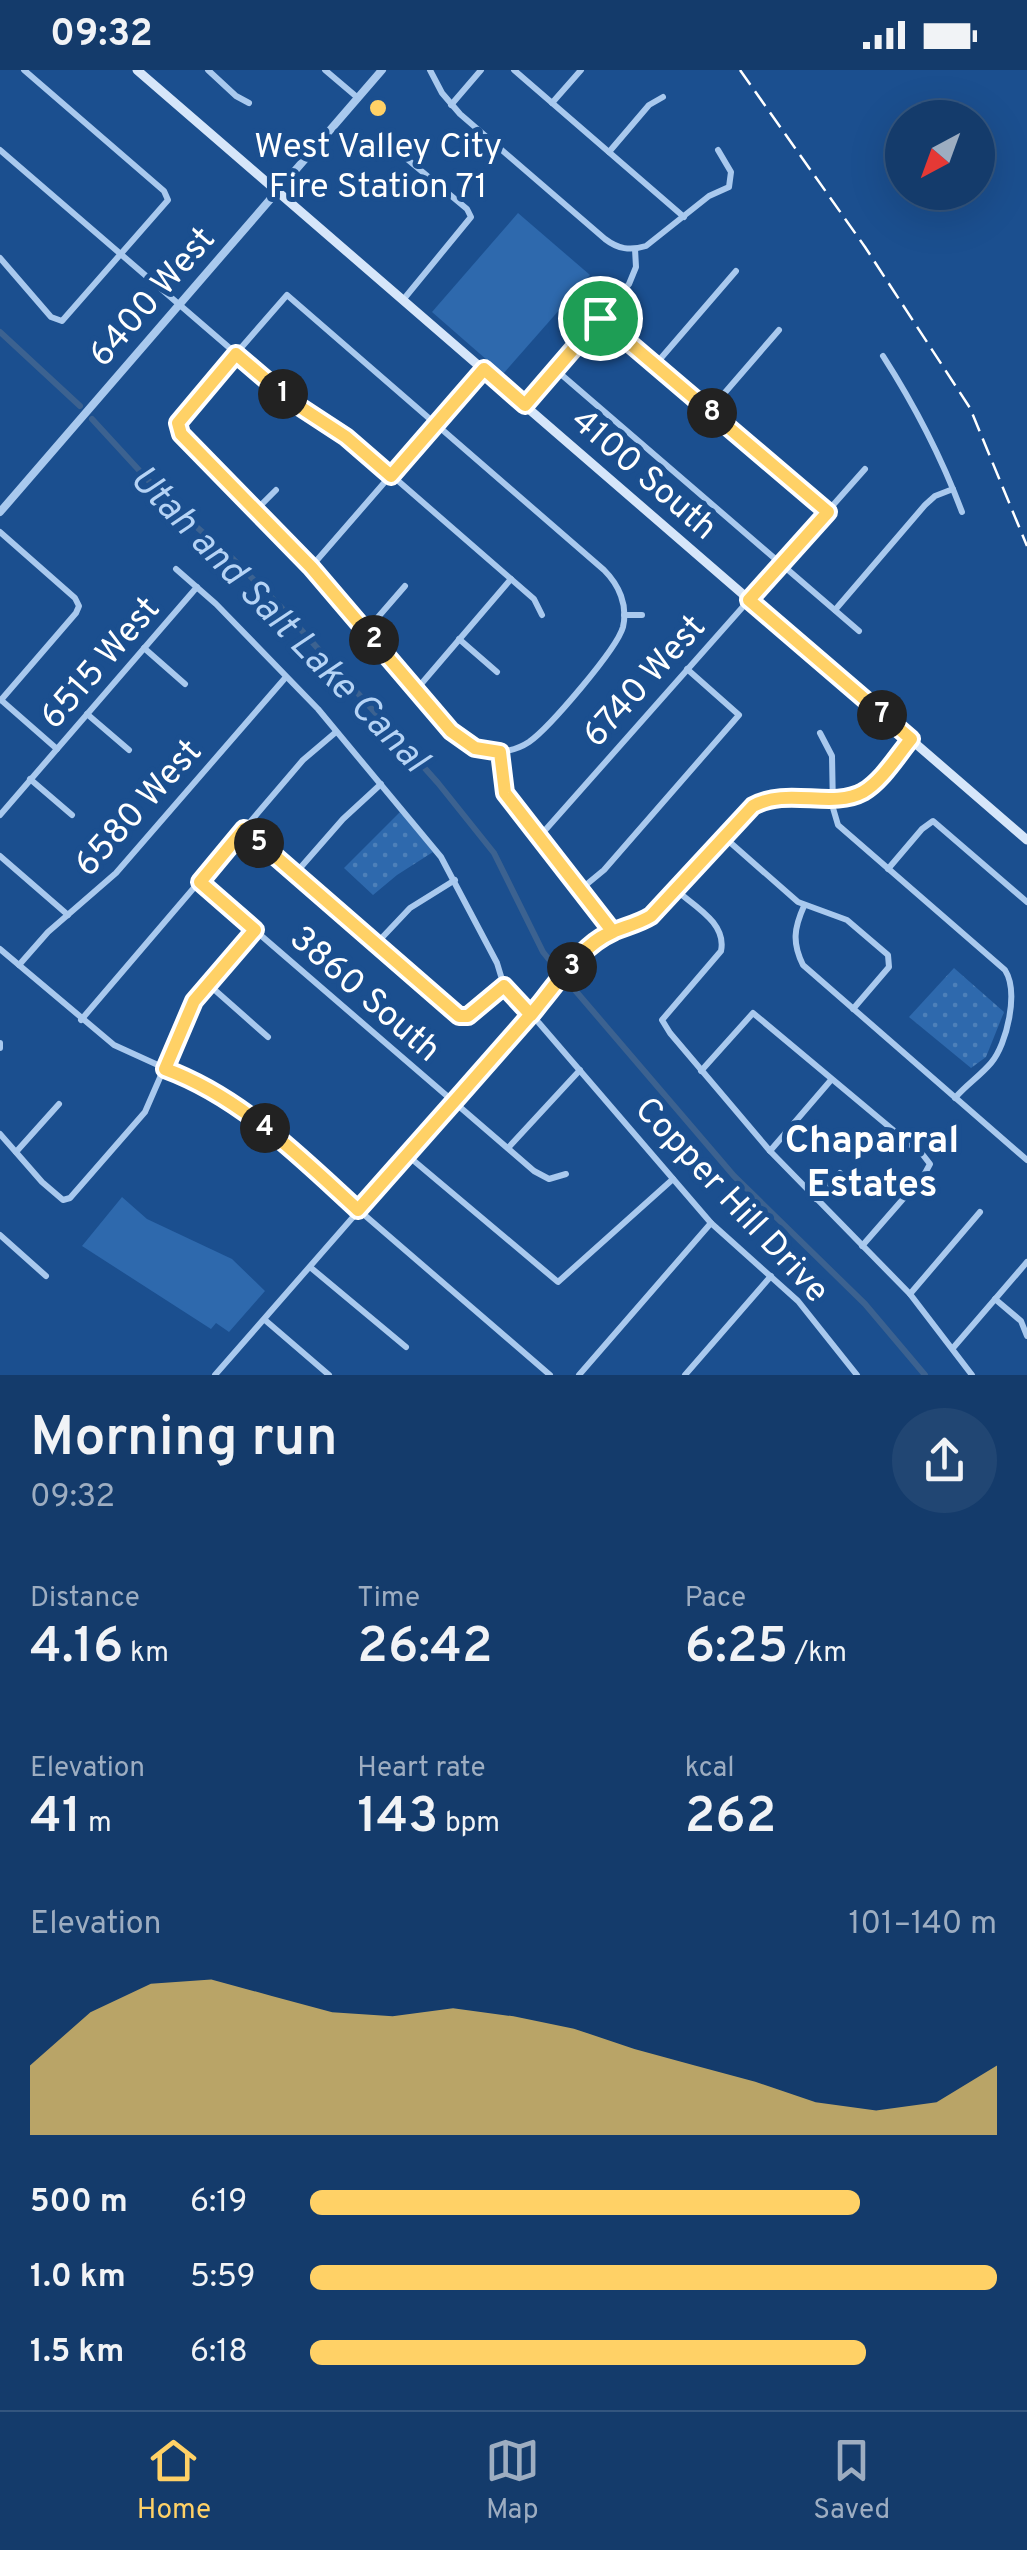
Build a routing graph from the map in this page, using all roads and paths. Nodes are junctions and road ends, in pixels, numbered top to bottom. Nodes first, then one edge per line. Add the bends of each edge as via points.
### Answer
1 (24, 70) edge
2 (137, 70) edge
3 (208, 70) edge
4 (325, 70) edge
5 (382, 70) edge
6 (430, 70) edge
7 (482, 70) edge
8 (514, 70) edge
9 (581, 70) edge
10 (663, 97) dead end
11 (358, 98) junction
12 (249, 103) dead end
13 (552, 103) junction
14 (451, 105) junction
15 (0, 150) edge
16 (718, 150) dead end
17 (609, 152) junction
18 (400, 154) dead end
19 (277, 192) junction
20 (684, 217) junction
21 (635, 249) junction
22 (122, 255) junction
23 (0, 258) edge
24 (736, 271) dead end
25 (403, 300) junction
26 (179, 305) junction
27 (600, 318) junction
28 (779, 330) dead end
29 (236, 354) junction
30 (883, 356) dead end
31 (654, 365) junction
32 (484, 369) junction
33 (556, 370) junction
34 (525, 405) junction
35 (709, 410) junction
36 (436, 424) junction
37 (865, 469) dead end
38 (391, 476) junction
39 (954, 488) junction
40 (276, 490) dead end
41 (256, 510) junction
42 (0, 512) edge
43 (828, 512) junction
44 (962, 512) dead end
45 (0, 532) edge
46 (780, 564) junction
47 (311, 567) junction
48 (176, 568) dead end
49 (511, 579) junction
50 (404, 586) dead end
51 (197, 587) junction
52 (749, 600) junction
53 (834, 610) junction
54 (542, 615) dead end
55 (624, 615) junction
56 (642, 615) dead end
57 (366, 631) junction
58 (859, 631) dead end
59 (460, 639) junction
60 (144, 648) junction
61 (687, 668) junction
62 (497, 672) dead end
63 (286, 677) junction
64 (185, 684) dead end
65 (416, 690) junction
66 (0, 700) edge
67 (87, 714) junction
68 (336, 732) junction
69 (820, 733) dead end
70 (911, 739) junction
71 (57, 749) junction
72 (129, 750) dead end
73 (500, 752) junction
74 (30, 780) junction
75 (381, 784) junction
76 (833, 797) junction
77 (0, 814) edge
78 (72, 816) dead end
79 (244, 829) junction
80 (540, 836) junction
81 (724, 838) junction
82 (1027, 840) edge
83 (0, 856) edge
84 (888, 869) junction
85 (294, 875) junction
86 (455, 880) junction
87 (200, 882) junction
88 (581, 889) junction
89 (676, 890) junction
90 (1027, 902) edge
91 (804, 906) junction
92 (68, 915) junction
93 (255, 930) junction
94 (613, 932) junction
95 (376, 944) junction
96 (0, 949) edge
97 (19, 965) junction
98 (208, 984) junction
99 (504, 986) junction
100 (853, 1009) junction
101 (531, 1015) junction
102 (81, 1020) junction
103 (268, 1037) dead end
104 (165, 1069) junction
105 (580, 1070) junction
106 (701, 1072) junction
107 (832, 1080) junction
108 (955, 1098) junction
109 (454, 1102) junction
110 (58, 1104) dead end
111 (0, 1134) edge
112 (508, 1148) junction
113 (770, 1151) junction
114 (16, 1152) junction
115 (407, 1155) junction
116 (1027, 1159) edge
117 (840, 1173) dead end
118 (566, 1174) dead end
119 (673, 1178) junction
120 (816, 1199) junction
121 (358, 1210) junction
122 (980, 1212) dead end
123 (711, 1223) junction
124 (0, 1236) edge
125 (862, 1246) junction
126 (1027, 1262) edge
127 (310, 1267) junction
128 (46, 1276) dead end
129 (771, 1276) junction
130 (910, 1294) junction
131 (995, 1299) junction
132 (265, 1320) junction
133 (1026, 1336) edge
134 (406, 1347) dead end
135 (953, 1348) junction
136 (215, 1375) edge
137 (329, 1375) edge
138 (550, 1375) edge
139 (579, 1375) edge
140 (685, 1375) edge
141 (857, 1375) edge
142 (972, 1375) edge

1 - 22 street via 168,198
2 - 19 main road, 4100 South
3 - 12 street
4 - 11 street
5 - 11 street, 6400 West
6 - 14 street
7 - 14 street
8 - 13 street
9 - 13 street
10 - 17 street
11 - 19 street, 6400 West
13 - 17 street
14 - 21 street via 609,242
15 - 22 street
16 - 20 street via 731,172 730,185
17 - 20 street
18 - 25 street via 471,218
19 - 25 main road, 4100 South
19 - 26 street, 6400 West
20 - 21 street
21 - 27 street via 632,280
22 - 23 street via 60,322
22 - 26 street
24 - 31 street
25 - 32 main road, 4100 South
26 - 29 street
26 - 42 street, 6400 West
27 - 31 street
27 - 33 street
28 - 35 street
29 - 36 street via 287,295
29 - 38 street
29 - 41 street via 177,426
30 - 39 street
31 - 35 street
32 - 34 main road, 4100 South
32 - 36 street
33 - 34 street
33 - 46 street
34 - 52 main road, 4100 South
35 - 43 street
36 - 38 street
36 - 55 street via 608,574 622,596
37 - 43 street, 6740 West
38 - 47 street
38 - 49 street
39 - 44 street
39 - 53 street via 925,506
40 - 41 street
41 - 47 street
43 - 46 street, 6740 West
45 - 66 street via 79,606
46 - 52 street, 6740 West
46 - 53 street
47 - 57 street
48 - 51 street
49 - 54 street
49 - 59 street
50 - 57 street
51 - 60 street, 6515 West
51 - 63 street
52 - 61 street, 6740 West
52 - 70 main road, 4100 South
53 - 58 street
55 - 56 street
55 - 73 street via 611,650 540,732
57 - 65 street
59 - 62 street
59 - 65 street
60 - 64 street
60 - 67 street, 6515 West
61 - 80 street, 6740 West
61 - 88 street via 739,715
63 - 68 street
63 - 92 street, 6580 West via 112,878
65 - 73 street via 462,741
66 - 71 street
67 - 71 street, 6515 West
67 - 72 street
68 - 75 street
68 - 79 street
69 - 76 street via 832,756
70 - 76 street via 866,791
70 - 82 main road, 4100 South
71 - 74 street, 6515 West
73 - 80 street via 505,793
74 - 77 street, 6515 West
74 - 78 street
75 - 85 street
75 - 86 street
76 - 81 street via 766,799
76 - 84 street via 838,825
79 - 85 street
79 - 87 street
80 - 88 street
81 - 89 street
81 - 91 street
83 - 92 street
84 - 90 street via 934,821
84 - 108 street via 1006,970 1014,994 996,1056
85 - 95 street
86 - 95 street via 410,908
86 - 99 street
87 - 93 street, 3860 South
87 - 102 street
88 - 94 street
89 - 94 street via 651,916
89 - 106 street via 720,929 723,940 662,1020
91 - 100 street via 795,930 803,965
91 - 100 street via 847,920 888,955 890,964
92 - 97 street, 6580 West
93 - 98 street
93 - 109 street, 3860 South
94 - 101 street via 590,946
95 - 99 street via 457,1015 464,1017
96 - 97 street
97 - 102 street
98 - 103 street
98 - 104 street via 192,1004
99 - 101 street, Copper Hill Drive
100 - 108 street
101 - 105 street, Copper Hill Drive
101 - 109 street
102 - 104 street
104 - 114 street via 142,1116 72,1196 63,1200
104 - 121 street via 238,1106
105 - 112 street
105 - 119 street, Copper Hill Drive
106 - 107 street via 753,1013
106 - 113 street
107 - 113 street
107 - 125 street via 930,1164
108 - 116 street
109 - 112 street, 3860 South
109 - 115 street
110 - 114 street
111 - 114 street
112 - 118 street, 3860 South via 545,1178
113 - 120 street
115 - 119 street via 558,1282
115 - 121 street
117 - 120 street
119 - 123 street, Copper Hill Drive
120 - 125 street
121 - 127 street
121 - 138 street
122 - 130 street
123 - 129 street, Copper Hill Drive
123 - 139 street
124 - 128 street
125 - 130 street
126 - 131 street
127 - 132 street
127 - 134 street
129 - 140 street
129 - 141 street, Copper Hill Drive
130 - 135 street
131 - 133 street via 1021,1321
131 - 135 street
132 - 136 street
132 - 137 street
135 - 142 street

